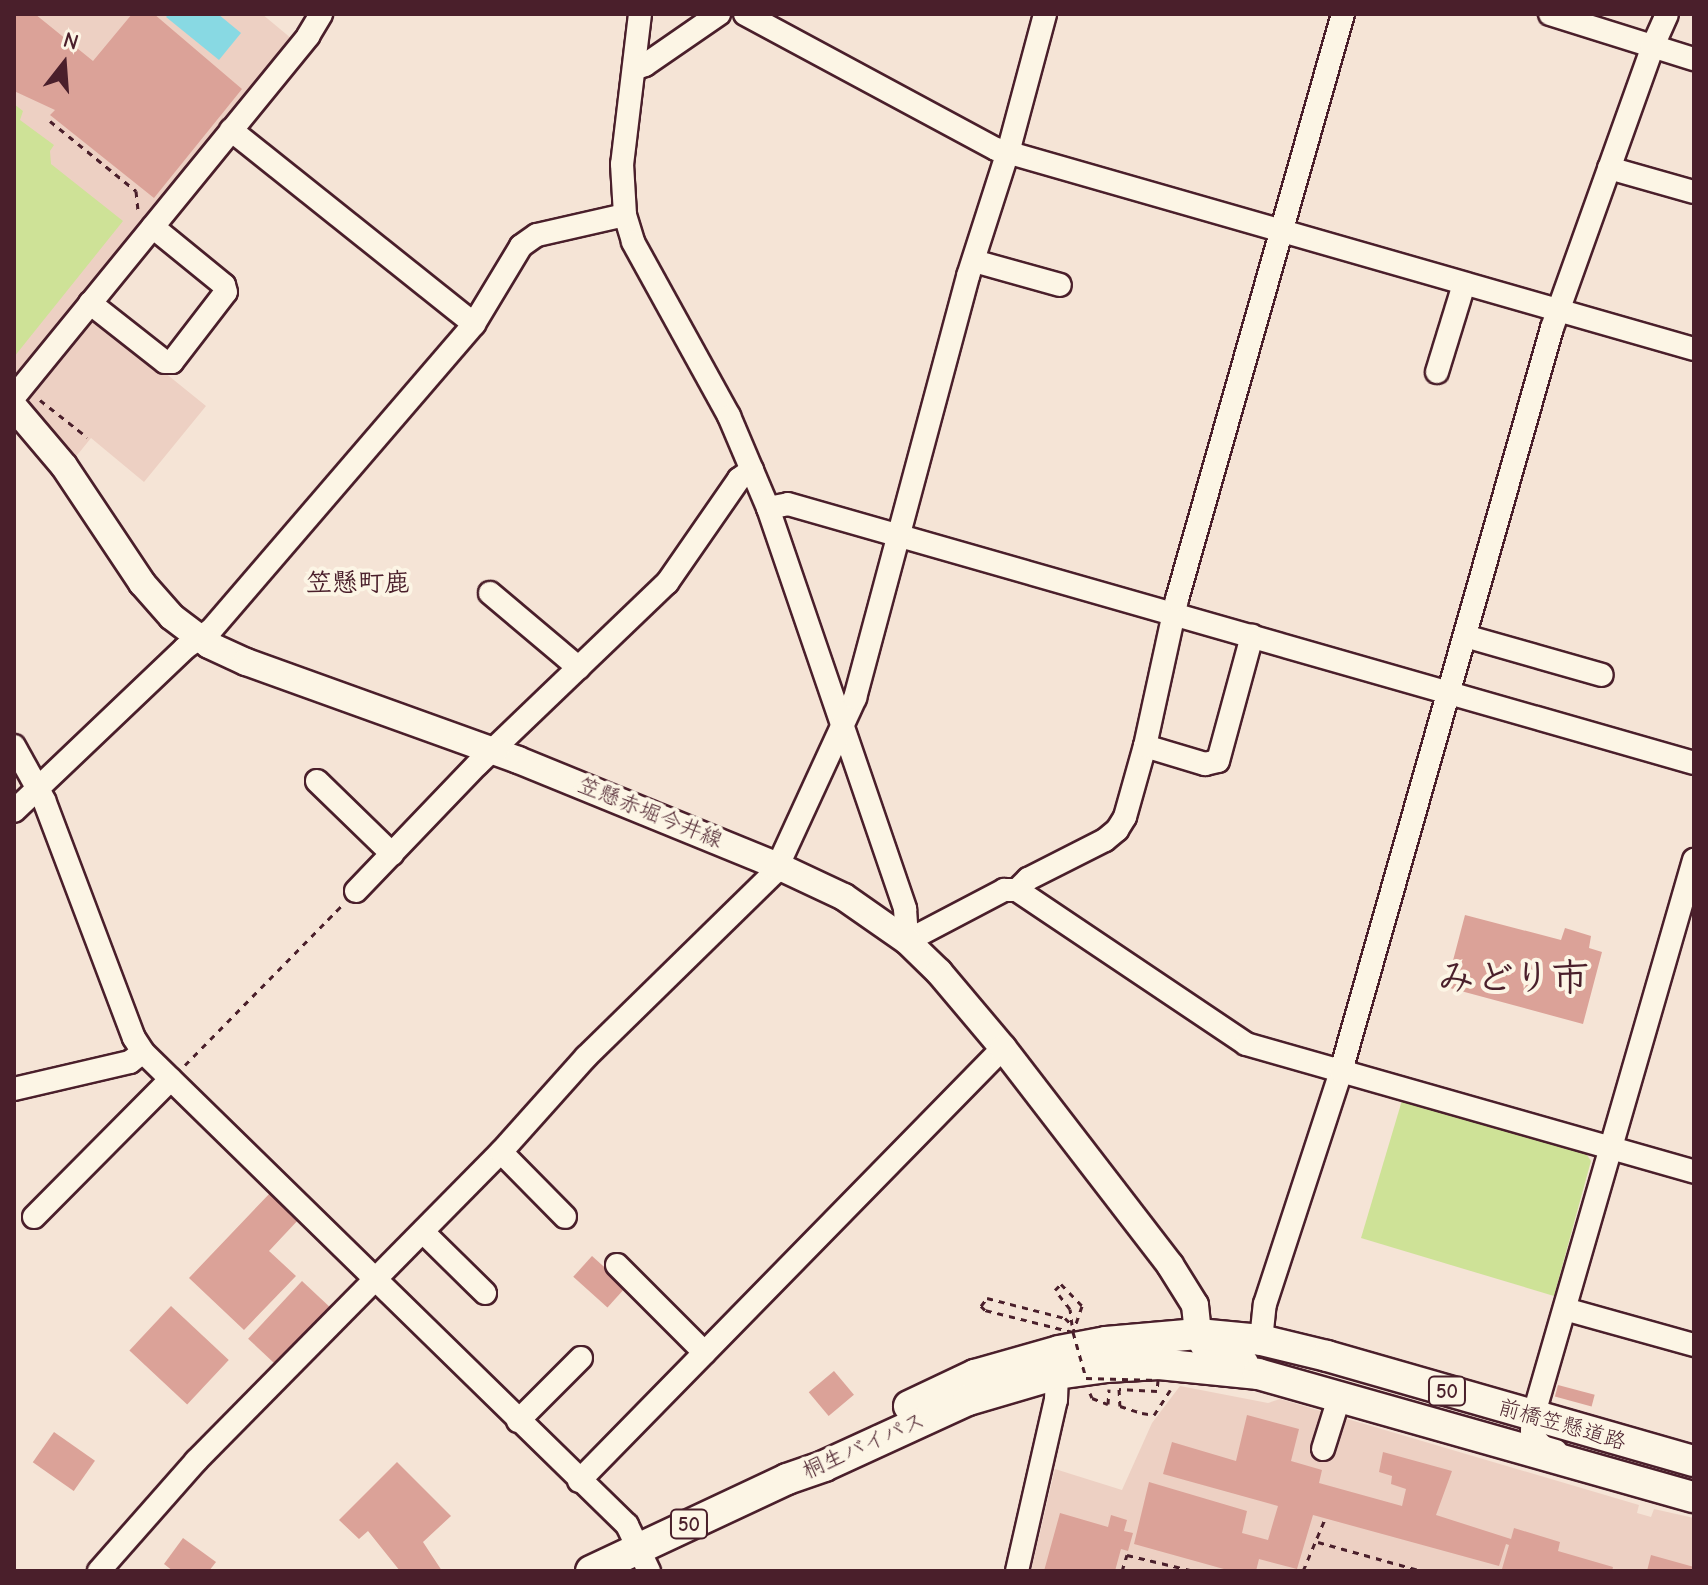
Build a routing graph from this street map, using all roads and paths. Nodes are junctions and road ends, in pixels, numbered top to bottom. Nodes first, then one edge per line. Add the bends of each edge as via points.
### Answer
1 (321, 14) edge
2 (640, 14) edge
3 (719, 14) edge
4 (745, 14) edge
5 (1045, 14) edge
6 (1343, 14) edge
7 (1550, 14) edge
8 (1667, 14) edge
9 (1652, 48) junction
10 (1694, 59) edge
11 (634, 69) junction
12 (50, 121) dead end
13 (231, 130) junction
14 (1007, 152) junction
15 (1609, 168) junction
16 (1694, 192) edge
17 (625, 215) junction
18 (146, 220) junction
19 (1281, 231) junction
20 (974, 261) junction
21 (1464, 284) junction
22 (1060, 285) dead end
23 (90, 303) junction
24 (1558, 310) junction
25 (474, 324) junction
26 (1694, 349) edge
27 (1437, 372) dead end
28 (19, 399) edge
29 (87, 437) dead end
30 (752, 470) junction
31 (768, 508) junction
32 (899, 536) junction
33 (490, 593) dead end
34 (1175, 614) junction
35 (1252, 636) junction
36 (1465, 636) junction
37 (199, 638) junction
38 (579, 668) junction
39 (1602, 675) dead end
40 (1449, 691) junction
41 (844, 727) junction
42 (14, 746) edge
43 (1145, 746) junction
44 (493, 751) junction
45 (1694, 763) edge
46 (317, 781) dead end
47 (38, 788) junction
48 (14, 811) edge
49 (392, 854) junction
50 (1694, 860) edge
51 (778, 866) junction
52 (1017, 890) junction
53 (356, 891) joint
54 (907, 941) junction
55 (1003, 1048) junction
56 (143, 1052) junction
57 (1341, 1071) junction
58 (171, 1079) junction
59 (14, 1089) edge
60 (1612, 1148) junction
61 (501, 1152) junction
62 (1694, 1172) edge
63 (34, 1217) dead end
64 (565, 1217) dead end
65 (423, 1232) junction
66 (617, 1265) dead end
67 (375, 1281) junction
68 (485, 1293) dead end
69 (1565, 1309) junction
70 (1073, 1332) junction
71 (1198, 1334) junction
72 (1261, 1340) junction
73 (1694, 1345) edge
74 (705, 1353) junction
75 (581, 1358) dead end
76 (1232, 1370) joint
77 (1057, 1374) junction
78 (1166, 1374) junction
79 (1109, 1387) dead end
80 (1089, 1389) dead end
81 (1340, 1395) junction
82 (1533, 1417) junction
83 (518, 1421) junction
84 (1461, 1432) junction
85 (1323, 1449) dead end
86 (1694, 1461) edge
87 (787, 1479) junction
88 (579, 1481) junction
89 (1652, 1487) junction
90 (1694, 1497) edge
91 (1325, 1519) dead end
92 (1318, 1542) junction
93 (645, 1559) edge
94 (99, 1571) edge
95 (591, 1571) edge
96 (1017, 1571) edge
97 (1122, 1571) edge
98 (1194, 1571) edge
99 (1303, 1571) edge
100 (1422, 1571) edge

1 - 13 street
2 - 11 street
3 - 11 street
4 - 14 street
5 - 14 street
6 - 19 street
7 - 9 street
8 - 9 street
9 - 10 street
9 - 15 street
11 - 17 street via 622,164
12 - 18 path via 136,191
13 - 18 street
13 - 25 street
14 - 19 street
14 - 20 street
15 - 16 street
15 - 24 street
17 - 25 street via 532,237 521,246
17 - 30 street via 642,263 717,393
18 - 23 street
18 - 23 street via 226,292 172,362 165,362
19 - 21 street
19 - 34 street
20 - 22 street
20 - 32 street
21 - 24 street
21 - 27 street
23 - 28 street
24 - 26 street
24 - 36 street
25 - 37 street
28 - 29 path
28 - 37 main road, 笠懸赤堀今井線 via 142,583
30 - 31 street
30 - 38 street via 739,479 667,583
31 - 32 street via 788,504
31 - 41 street
32 - 34 street
32 - 41 street
33 - 38 street
34 - 35 street
34 - 43 street
35 - 40 street
35 - 43 street via 1218,761 1205,764
36 - 39 street
36 - 40 street
37 - 44 main road, 笠懸赤堀今井線 via 246,662
37 - 47 street
38 - 44 street
40 - 45 street
40 - 57 street
41 - 51 street
41 - 54 street via 905,909
42 - 47 street
43 - 52 street via 1117,830
44 - 49 street
44 - 51 main road, 笠懸赤堀今井線
46 - 49 street
47 - 48 street
47 - 56 street
49 - 53 street
50 - 60 street
51 - 54 main road, 笠懸赤堀今井線 via 844,897
51 - 61 street via 586,1057
52 - 54 street via 1004,890
52 - 57 street via 1246,1044
53 - 58 path
54 - 55 main road, 笠懸赤堀今井線
55 - 71 main road, 笠懸赤堀今井線 via 1170,1265 1195,1305
55 - 74 street
56 - 58 street
56 - 59 street via 130,1062
57 - 60 street
57 - 72 street via 1265,1304
58 - 63 street
58 - 67 street
60 - 62 street
60 - 69 street
61 - 64 street
61 - 65 street
65 - 67 street
65 - 68 street
66 - 74 street
67 - 83 street
67 - 94 street via 196,1461
69 - 73 street
69 - 82 street
70 - 70 path via 982,1309 984,1298 1065,1318 1072,1325 1066,1300 1055,1290 1061,1284 1082,1306
70 - 78 path, bridge via 1086,1378 1158,1380 1157,1391 1119,1389 1120,1406 1154,1415
71 - 72 highway, 前橋笠懸道路 / 50
71 - 78 main road
71 - 84 main road via 1207,1350 1224,1359 1342,1387 1429,1414
71 - 87 highway, 桐生バイパス / 50 via 1106,1342 975,1375 877,1423
72 - 82 highway, 前橋笠懸道路 / 50
74 - 88 street
75 - 83 street
76 - 78 highway, 桐生バイパス / 50
76 - 81 highway, 前橋笠懸道路 / 50
77 - 78 highway, 桐生バイパス / 50
77 - 87 highway, 桐生バイパス / 50 via 968,1400
77 - 96 street via 1056,1400
79 - 80 path via 1108,1404 1092,1398
81 - 84 highway, 前橋笠懸道路 / 50
81 - 85 street
82 - 86 highway, 前橋笠懸道路 / 50
82 - 89 street via 1532,1431 1543,1447 1641,1476
83 - 88 street
84 - 89 highway, 前橋笠懸道路 / 50
87 - 93 highway, 50
88 - 93 street via 627,1525
89 - 90 highway, 前橋笠懸道路 / 50
91 - 92 path
92 - 99 path
92 - 100 path
93 - 95 highway, 50
97 - 98 path via 1127,1555

